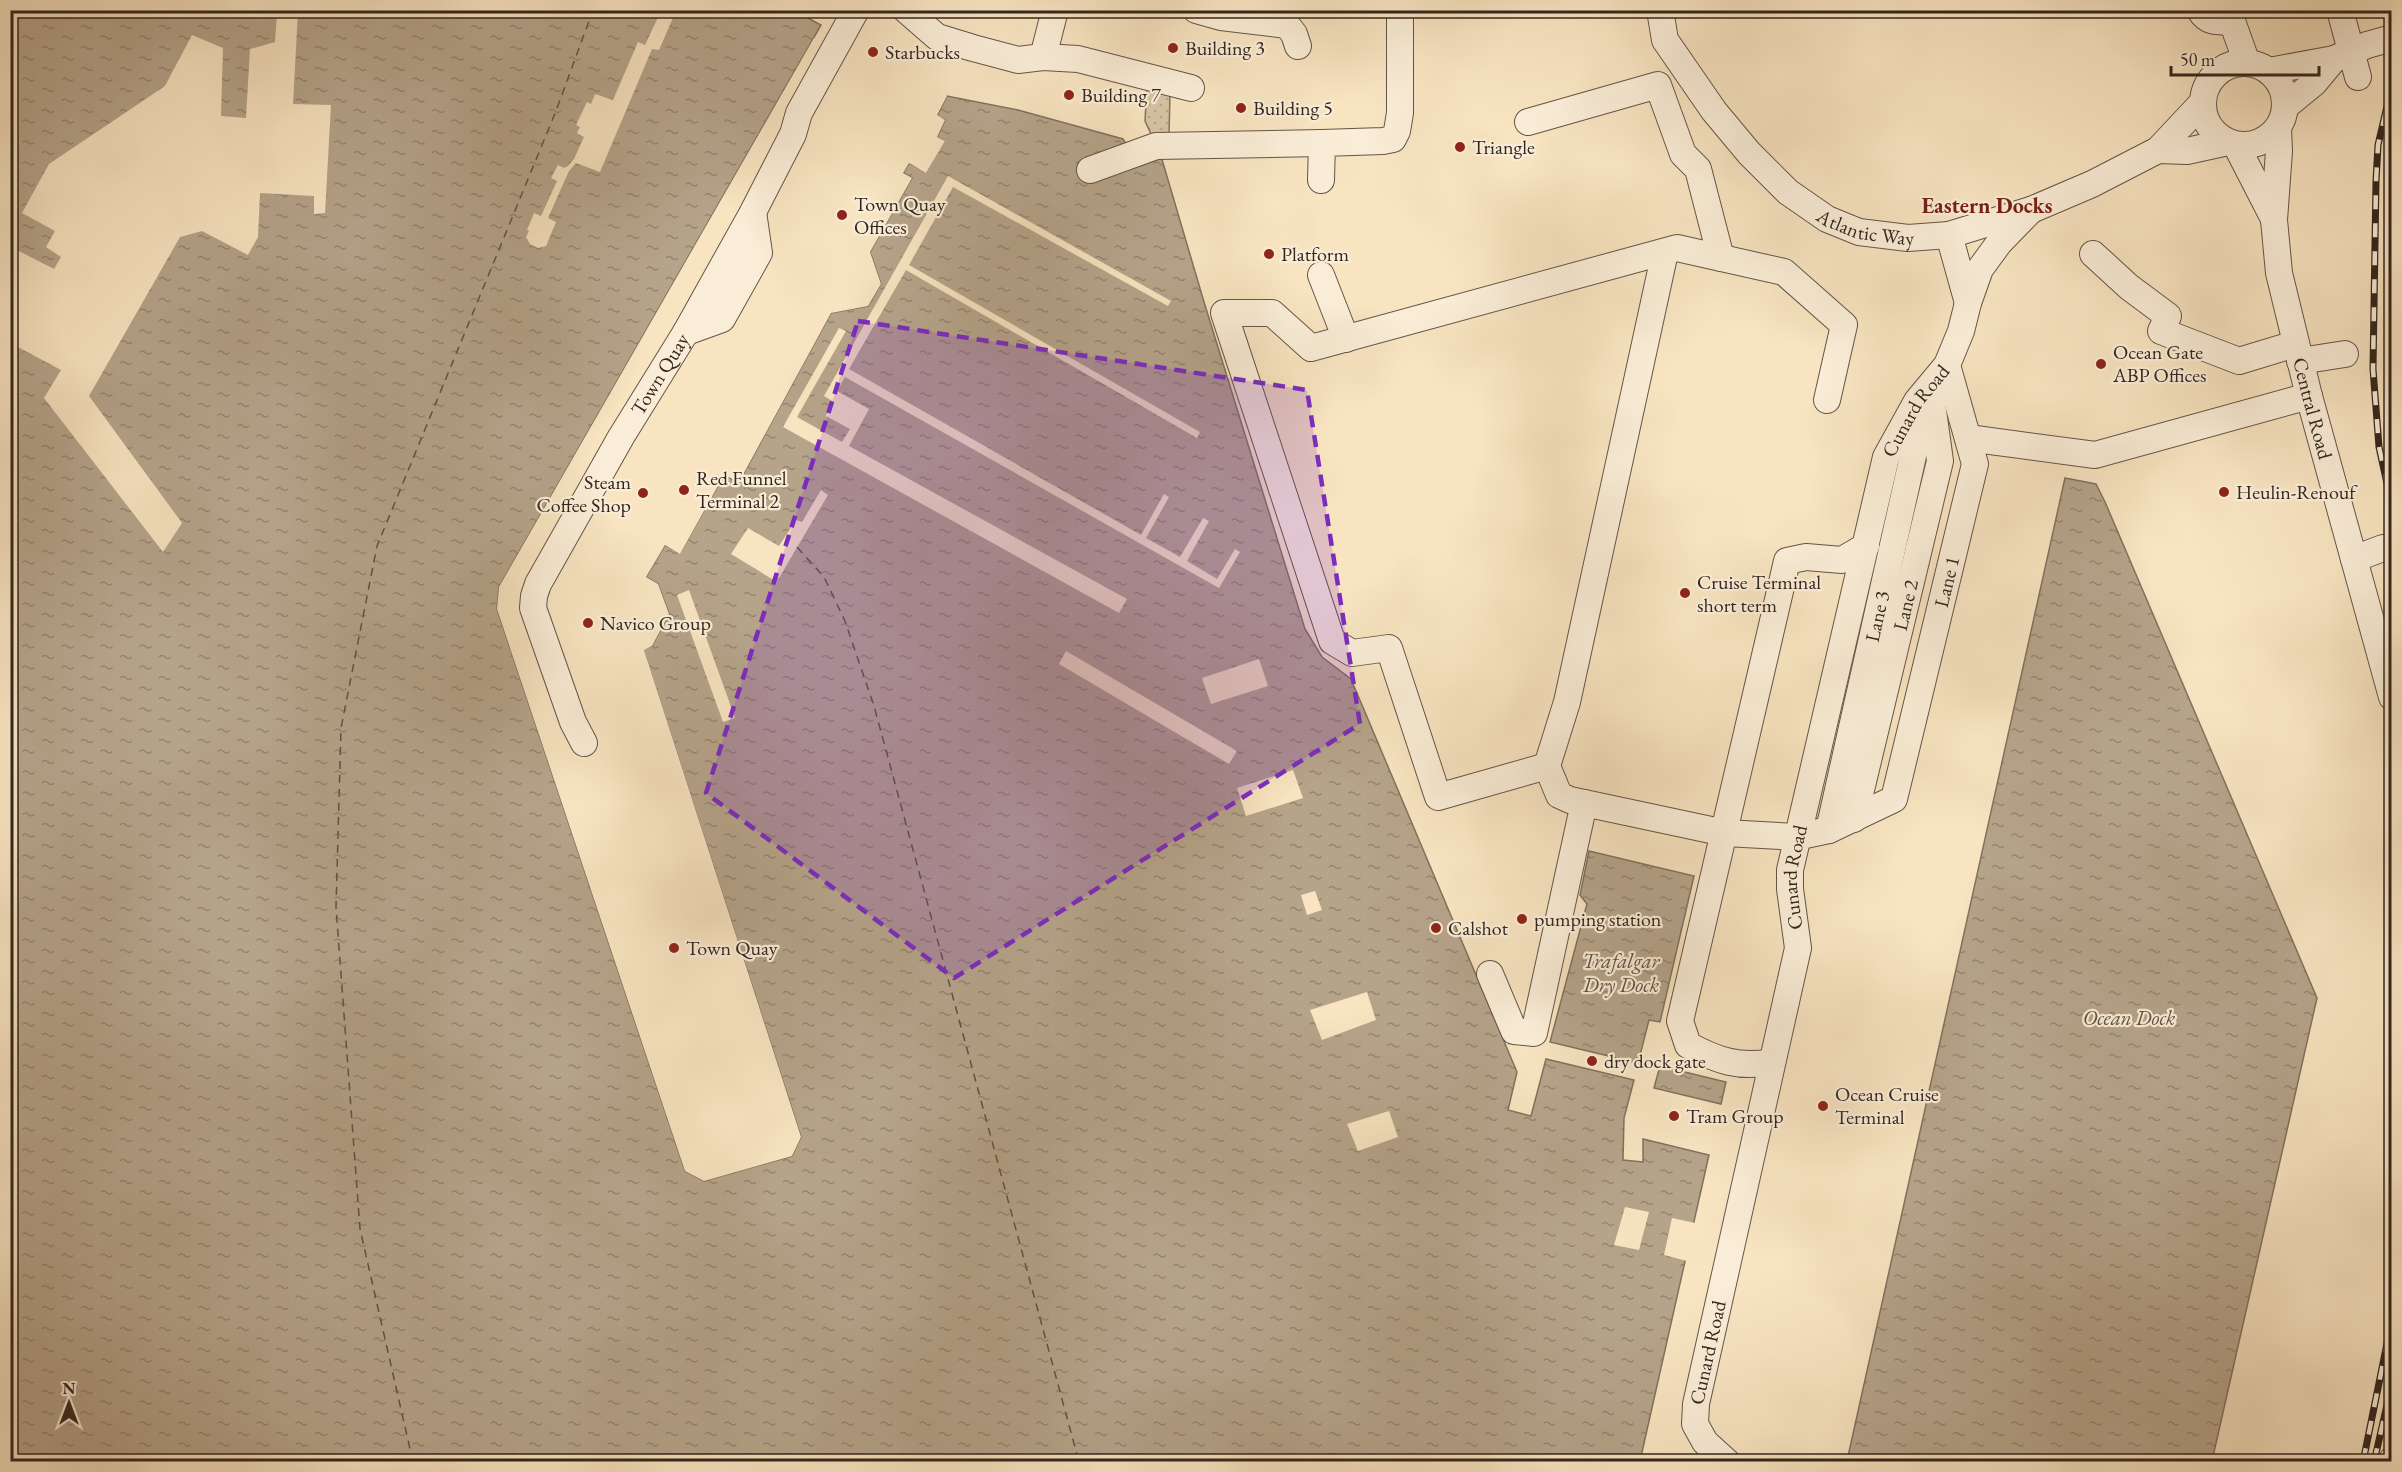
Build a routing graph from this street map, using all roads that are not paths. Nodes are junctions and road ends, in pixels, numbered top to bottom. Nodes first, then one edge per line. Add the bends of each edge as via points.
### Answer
1 (856, 10) edge
2 (906, 10) edge
3 (1055, 10) edge
4 (1196, 10) edge
5 (1400, 10) edge
6 (1660, 10) edge
7 (2200, 10) edge
8 (2340, 10) edge
9 (2230, 16) edge
10 (2391, 38) edge
11 (1298, 46) dead end
12 (2342, 56) junction
13 (1043, 57) junction
14 (2258, 67) junction
15 (2358, 77) dead end
16 (1191, 88) dead end
17 (2203, 102) junction
18 (2282, 117) junction
19 (1528, 122) dead end
20 (1322, 143) junction
21 (2232, 143) junction
22 (2158, 150) junction
23 (1089, 170) dead end
24 (1321, 180) dead end
25 (2031, 210) junction
26 (2274, 220) junction
27 (1949, 236) junction
28 (1665, 252) junction
29 (2093, 254) dead end
30 (1721, 258) junction
31 (1321, 275) dead end
32 (1968, 303) junction
33 (1346, 339) junction
34 (2297, 353) junction
35 (2345, 354) dead end
36 (1947, 366) junction
37 (1924, 395) junction
38 (2309, 396) junction
39 (1827, 400) dead end
40 (1968, 438) junction
41 (1866, 546) junction
42 (2384, 549) dead end
43 (2354, 559) junction
44 (2388, 665) edge
45 (2391, 697) edge
46 (584, 743) dead end
47 (1547, 766) junction
48 (1577, 801) junction
49 (1854, 819) junction
50 (1829, 830) junction
51 (1725, 833) junction
52 (1796, 837) junction
53 (1490, 974) dead end
54 (1773, 1062) junction
55 (1727, 1461) edge

1 - 46 street, Town Quay via 798,113 793,134 753,212 538,584 533,608
2 - 13 street via 937,37 1018,60
3 - 13 street
4 - 11 street via 1287,25
5 - 20 street via 1400,113 1393,139
6 - 27 street, Atlantic Way via 1665,40 1714,111 1788,192 1827,219 1859,232 1908,238
7 - 9 street via 2217,22
8 - 12 street
9 - 14 street
10 - 12 street
12 - 14 street
12 - 15 street
12 - 18 street
13 - 16 street via 1078,59
14 - 17 street via 2234,64 2217,74 2206,89
14 - 18 street via 2278,80 2284,92
17 - 21 street via 2209,126
17 - 22 street, Atlantic Way
18 - 21 street via 2270,137 2259,143
18 - 26 street, Central Road
19 - 30 street via 1658,85 1683,154 1698,169
20 - 23 street via 1156,146
20 - 24 street
21 - 22 street, Atlantic Way via 2187,151
21 - 26 street, Central Road
22 - 25 street, Atlantic Way
25 - 27 street, Atlantic Way
25 - 32 street, Cunard Road via 1980,269
26 - 34 street, Central Road via 2279,273
27 - 32 street
28 - 30 street via 1677,248
28 - 33 street
28 - 47 street via 1567,702
29 - 34 street via 2129,288 2168,316 2161,331 2239,361
30 - 39 street via 1784,272 1844,325
31 - 33 street
32 - 36 street, Cunard Road
33 - 47 street via 1311,348 1272,314 1224,313 1332,641 1352,654 1389,648 1438,797
34 - 35 street
34 - 38 street, Central Road
36 - 37 street, Cunard Road
36 - 40 street, Lane 1
37 - 41 street, Cunard Road via 1886,457
37 - 49 street, Lane 2 via 1940,461
37 - 50 street, Lane 3
38 - 40 street via 2095,455
38 - 43 street, Central Road
40 - 49 street, Lane 1 via 1975,464 1894,799
41 - 51 street via 1842,560 1806,557 1787,561
41 - 52 street, Cunard Road
42 - 43 street
43 - 44 street, Central Road
44 - 45 street, Central Road
47 - 48 street via 1558,795
48 - 51 street
48 - 53 street via 1534,1033 1514,1031
49 - 50 street
50 - 52 street
51 - 52 street
51 - 54 street via 1680,1021 1688,1046 1715,1059 1751,1066
52 - 54 street, Cunard Road via 1790,889 1798,948
54 - 55 street, Cunard Road via 1696,1404 1695,1424 1705,1442

